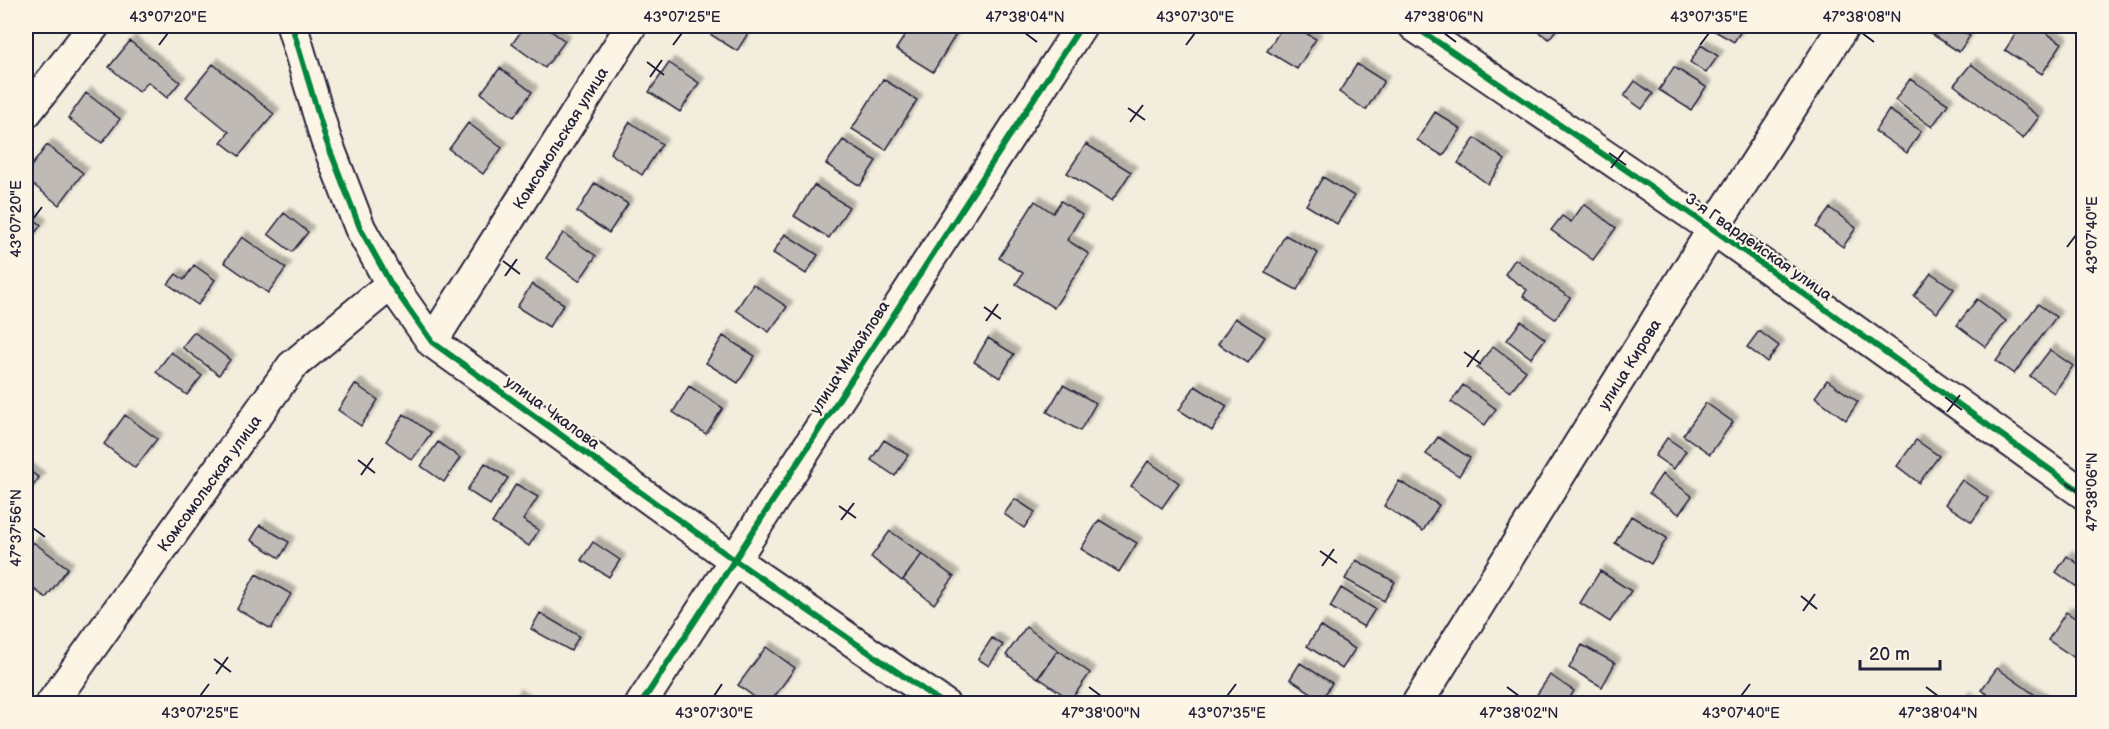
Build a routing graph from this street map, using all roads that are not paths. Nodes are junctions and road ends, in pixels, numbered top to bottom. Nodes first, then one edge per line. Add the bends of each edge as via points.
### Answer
1 (94, 26) edge
2 (291, 26) edge
3 (631, 26) edge
4 (1081, 26) edge
5 (1414, 26) edge
6 (1844, 26) edge
7 (26, 113) edge
8 (1713, 229) junction
9 (391, 284) junction
10 (432, 342) junction
11 (2084, 494) edge
12 (733, 559) junction
13 (51, 704) edge
14 (641, 704) edge
15 (944, 704) edge
16 (1417, 704) edge

1 - 7 street
2 - 9 street, улица Чкалова via 326,140 360,228
3 - 10 street, Комсомольская улица
4 - 12 street, улица Михайлова
5 - 8 street, 3-я Гвардейская улица
6 - 8 street, улица Кирова
8 - 11 street, 3-я Гвардейская улица
8 - 16 street, улица Кирова
9 - 10 street, улица Чкалова
9 - 13 street, Комсомольская улица via 292,366
10 - 12 street, улица Чкалова
12 - 14 street, улица Михайлова
12 - 15 street, улица Чкалова

